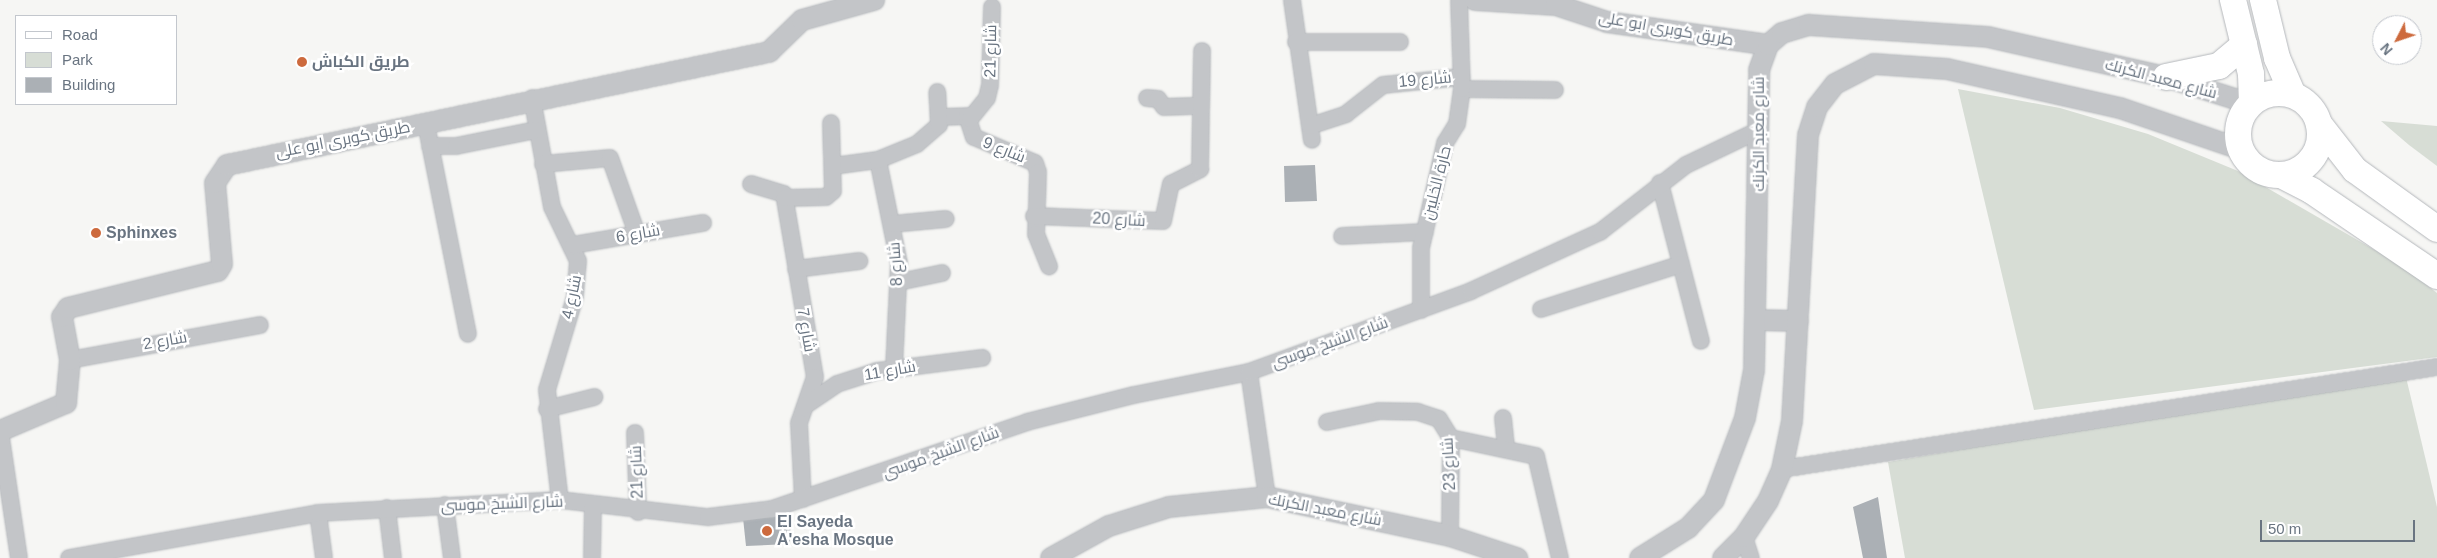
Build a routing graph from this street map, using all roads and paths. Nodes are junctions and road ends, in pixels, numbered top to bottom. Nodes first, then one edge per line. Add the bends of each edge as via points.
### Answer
1 (874, 0) edge
2 (1292, 0) edge
3 (1458, 0) edge
4 (1475, 0) edge
5 (2234, 3) edge
6 (2264, 3) edge
7 (992, 7) dead end
8 (1296, 42) junction
9 (1400, 42) dead end
10 (1768, 45) junction
11 (2244, 45) junction
12 (1202, 51) dead end
13 (2166, 77) junction
14 (1462, 83) junction
15 (1556, 90) dead end
16 (937, 92) dead end
17 (2293, 95) junction
18 (532, 98) junction
19 (1147, 98) dead end
20 (2251, 103) junction
21 (1198, 106) junction
22 (942, 117) junction
23 (970, 119) junction
24 (426, 124) junction
25 (831, 124) dead end
26 (2319, 124) junction
27 (536, 130) junction
28 (1759, 130) junction
29 (430, 146) junction
30 (2240, 149) junction
31 (878, 160) junction
32 (542, 164) junction
33 (833, 166) junction
34 (2281, 175) junction
35 (1660, 183) junction
36 (751, 184) dead end
37 (785, 198) junction
38 (1034, 216) junction
39 (946, 219) dead end
40 (703, 223) dead end
41 (892, 224) junction
42 (2437, 229) edge
43 (1425, 232) junction
44 (637, 234) junction
45 (1342, 236) dead end
46 (573, 245) junction
47 (859, 261) dead end
48 (1681, 264) junction
49 (1049, 267) dead end
50 (796, 269) junction
51 (942, 273) dead end
52 (2437, 276) edge
53 (899, 282) junction
54 (1541, 309) dead end
55 (1421, 310) junction
56 (1756, 320) junction
57 (1798, 321) junction
58 (260, 325) dead end
59 (468, 334) dead end
60 (1701, 341) dead end
61 (982, 358) dead end
62 (70, 360) junction
63 (2437, 367) edge
64 (894, 369) junction
65 (1249, 372) junction
66 (594, 397) dead end
67 (804, 405) junction
68 (547, 409) junction
69 (1503, 418) dead end
70 (1327, 422) dead end
71 (0, 431) edge
72 (635, 433) dead end
73 (1451, 438) junction
74 (1506, 448) junction
75 (1782, 469) junction
76 (1268, 498) junction
77 (560, 500) junction
78 (803, 500) junction
79 (445, 505) junction
80 (593, 505) junction
81 (387, 508) junction
82 (638, 512) junction
83 (318, 513) junction
84 (1450, 536) junction
85 (1744, 537) junction
86 (19, 558) edge
87 (69, 558) edge
88 (324, 558) edge
89 (393, 558) edge
90 (452, 558) edge
91 (592, 558) edge
92 (1050, 558) edge
93 (1517, 558) edge
94 (1560, 558) edge
95 (1640, 558) edge
96 (1723, 558) edge
97 (1751, 558) edge

1 - 18 street, طريق كوبرى ابو على via 802,20 769,52
2 - 8 street
3 - 14 street, حارة الخلبين
4 - 10 street, طريق كوبرى ابو على via 1556,5 1607,22
5 - 11 main road
6 - 17 main road via 2277,58
7 - 23 street, شارع 21 via 990,85 987,98
8 - 9 street
8 - 14 street, شارع 19 via 1311,133 1346,114 1383,86
10 - 13 street, شارع معبد الكرنك via 1799,26 1931,30 1988,37
10 - 28 street, شارع معبد الكرنك via 1759,70
11 - 13 main road via 2219,66
11 - 20 main road
12 - 21 street, شارع 20
13 - 20 street, شارع معبد الكرنك
14 - 15 street, شارع 19
14 - 43 street, حارة الخلبين via 1457,124 1446,143
16 - 22 street
17 - 20 main road via 2267,94
17 - 26 main road via 2309,107
18 - 24 street, طريق كوبرى ابو على
18 - 27 street, شارع 4
19 - 21 street via 1158,99 1164,108
20 - 30 main road via 2238,127
21 - 38 street, شارع 20 via 1200,168 1171,184 1163,221
22 - 23 street, شارع 9
22 - 31 street via 934,132 917,144
23 - 38 street, شارع 9 via 974,138 1038,167
24 - 29 street
24 - 62 street, طريق كوبرى ابو على via 228,165 215,183 221,268 68,308 62,317
25 - 33 street
26 - 34 main road via 2316,152 2295,172
26 - 42 main road via 2354,170
27 - 29 street via 469,144
27 - 32 street, شارع 4
28 - 35 street, شارع الشيخ موسى via 1718,148
28 - 56 street, شارع معبد الكرنك
29 - 59 street
30 - 34 main road via 2256,168
30 - 57 street via 2120,108 2009,81 1947,69 1874,64 1860,68 1835,84 1812,121
31 - 33 street
31 - 41 street, شارع 8
32 - 44 street via 610,158
32 - 46 street, شارع 4 via 552,207
33 - 37 street via 830,195
34 - 52 main road via 2312,191
35 - 48 street
35 - 55 street, شارع الشيخ موسى via 1600,232
36 - 37 street via 778,189
37 - 50 street, شارع 7
38 - 49 street, شارع 9
39 - 41 street
40 - 44 street, شارع 6
41 - 53 street, شارع 8
43 - 45 street
43 - 55 street, حارة الخلبين
44 - 46 street, شارع 6
46 - 68 street, شارع 4 via 578,279 550,372
47 - 50 street
48 - 54 street
48 - 60 street
50 - 67 street, شارع 7 via 815,377
51 - 53 street
53 - 64 street, شارع 8
55 - 65 street, شارع الشيخ موسى
56 - 57 street
56 - 95 street, شارع معبد الكرنك via 1754,370 1745,418 1714,500 1688,528
57 - 75 street via 1792,421
58 - 62 street, شارع 2
61 - 64 street, شارع 11
62 - 71 street, طريق كوبرى ابو على via 68,400 63,406
63 - 75 street
64 - 67 street, شارع 11 via 837,384
65 - 76 street
65 - 78 street, شارع الشيخ موسى via 1134,395 1027,422
66 - 68 street
67 - 78 street, شارع 7 via 799,423
68 - 77 street, شارع 4
69 - 74 street
70 - 73 street, شارع 23 via 1379,411 1418,412 1439,419
71 - 86 street
72 - 82 street, شارع 21
73 - 74 street
73 - 84 street, شارع 23
74 - 94 street via 1536,456
75 - 85 street
76 - 84 street, شارع معبد الكرنك
76 - 92 street, شارع معبد الكرنك via 1169,507 1108,526
77 - 79 street, شارع الشيخ موسى
77 - 80 street, شارع الشيخ موسى
78 - 82 street, شارع الشيخ موسى via 772,509 708,517
79 - 81 street, شارع الشيخ موسى
79 - 90 street
80 - 82 street, شارع الشيخ موسى
80 - 91 street
81 - 83 street, شارع الشيخ موسى
81 - 89 street
83 - 87 street, شارع الشيخ موسى
83 - 88 street
84 - 93 street, شارع معبد الكرنك
85 - 96 street
85 - 97 street

